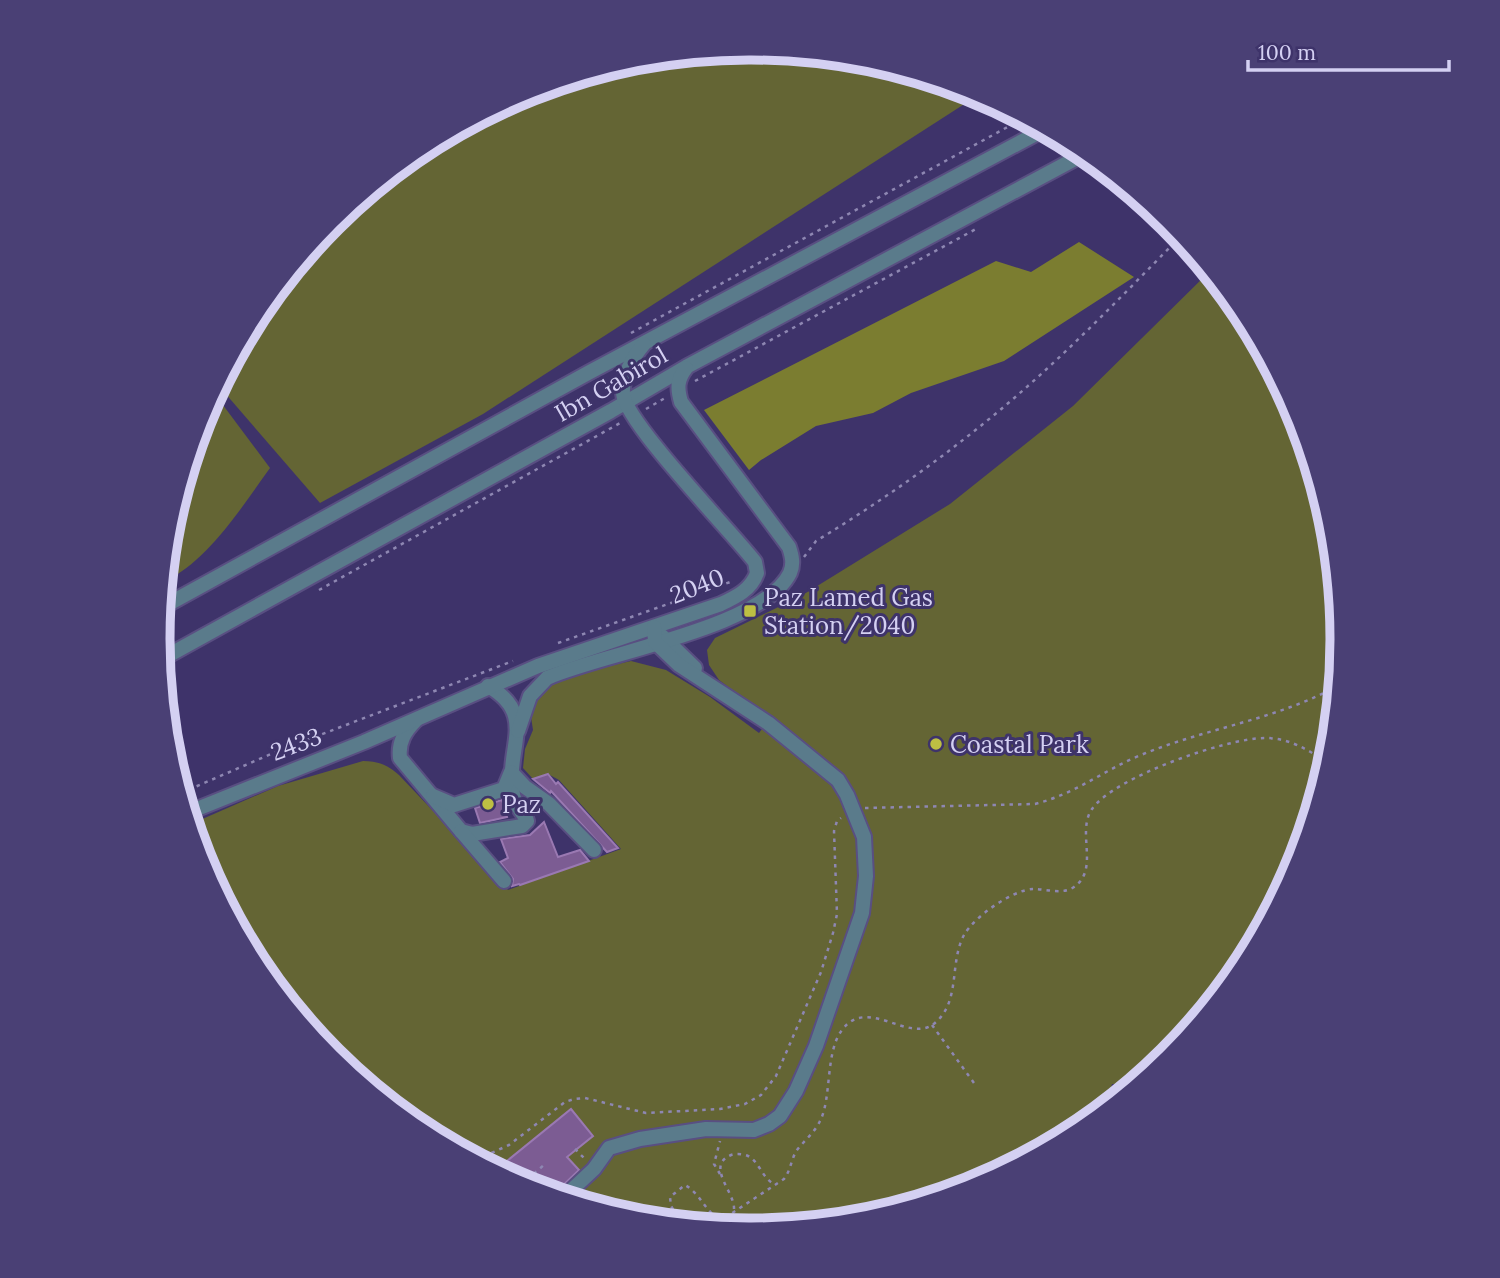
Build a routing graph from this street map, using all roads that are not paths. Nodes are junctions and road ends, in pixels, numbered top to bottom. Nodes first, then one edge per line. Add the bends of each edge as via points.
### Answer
1 (1035, 134) edge
2 (1075, 159) edge
3 (645, 343) junction
4 (686, 367) junction
5 (625, 403) junction
6 (172, 602) edge
7 (654, 627) junction
8 (704, 628) junction
9 (661, 641) junction
10 (171, 654) edge
11 (699, 672) junction
12 (712, 686) junction
13 (488, 687) junction
14 (421, 716) junction
15 (518, 731) junction
16 (511, 772) junction
17 (428, 794) junction
18 (196, 809) edge
19 (461, 831) junction
20 (594, 850) dead end
21 (503, 881) dead end
22 (571, 1190) edge

1 - 3 street, Ibn Gabirol
2 - 4 street, Ibn Gabirol
3 - 5 street via 628,370
3 - 6 street, Ibn Gabirol
4 - 5 street, Ibn Gabirol
4 - 8 street, 2040 via 678,381 681,402 783,537 793,563 789,575 764,600
5 - 7 street, 2040 via 755,562 757,573 735,597
5 - 10 street, Ibn Gabirol
7 - 9 street
7 - 13 street, 2040
8 - 9 street, 2040
8 - 11 street via 692,646 692,660
9 - 11 street
9 - 12 street via 678,665
9 - 15 street, 2040 via 547,678 530,696
11 - 12 street
12 - 22 street via 838,779 864,837 862,913 816,1046 780,1116 754,1130 706,1129 609,1148
13 - 14 street, 2040
13 - 15 street via 508,702
14 - 17 street via 407,730 399,751 404,765
14 - 18 street, 2433
15 - 16 street
16 - 17 street via 503,789 454,805
16 - 19 street via 512,792 526,824 472,834
16 - 20 street
17 - 19 street
19 - 21 street

